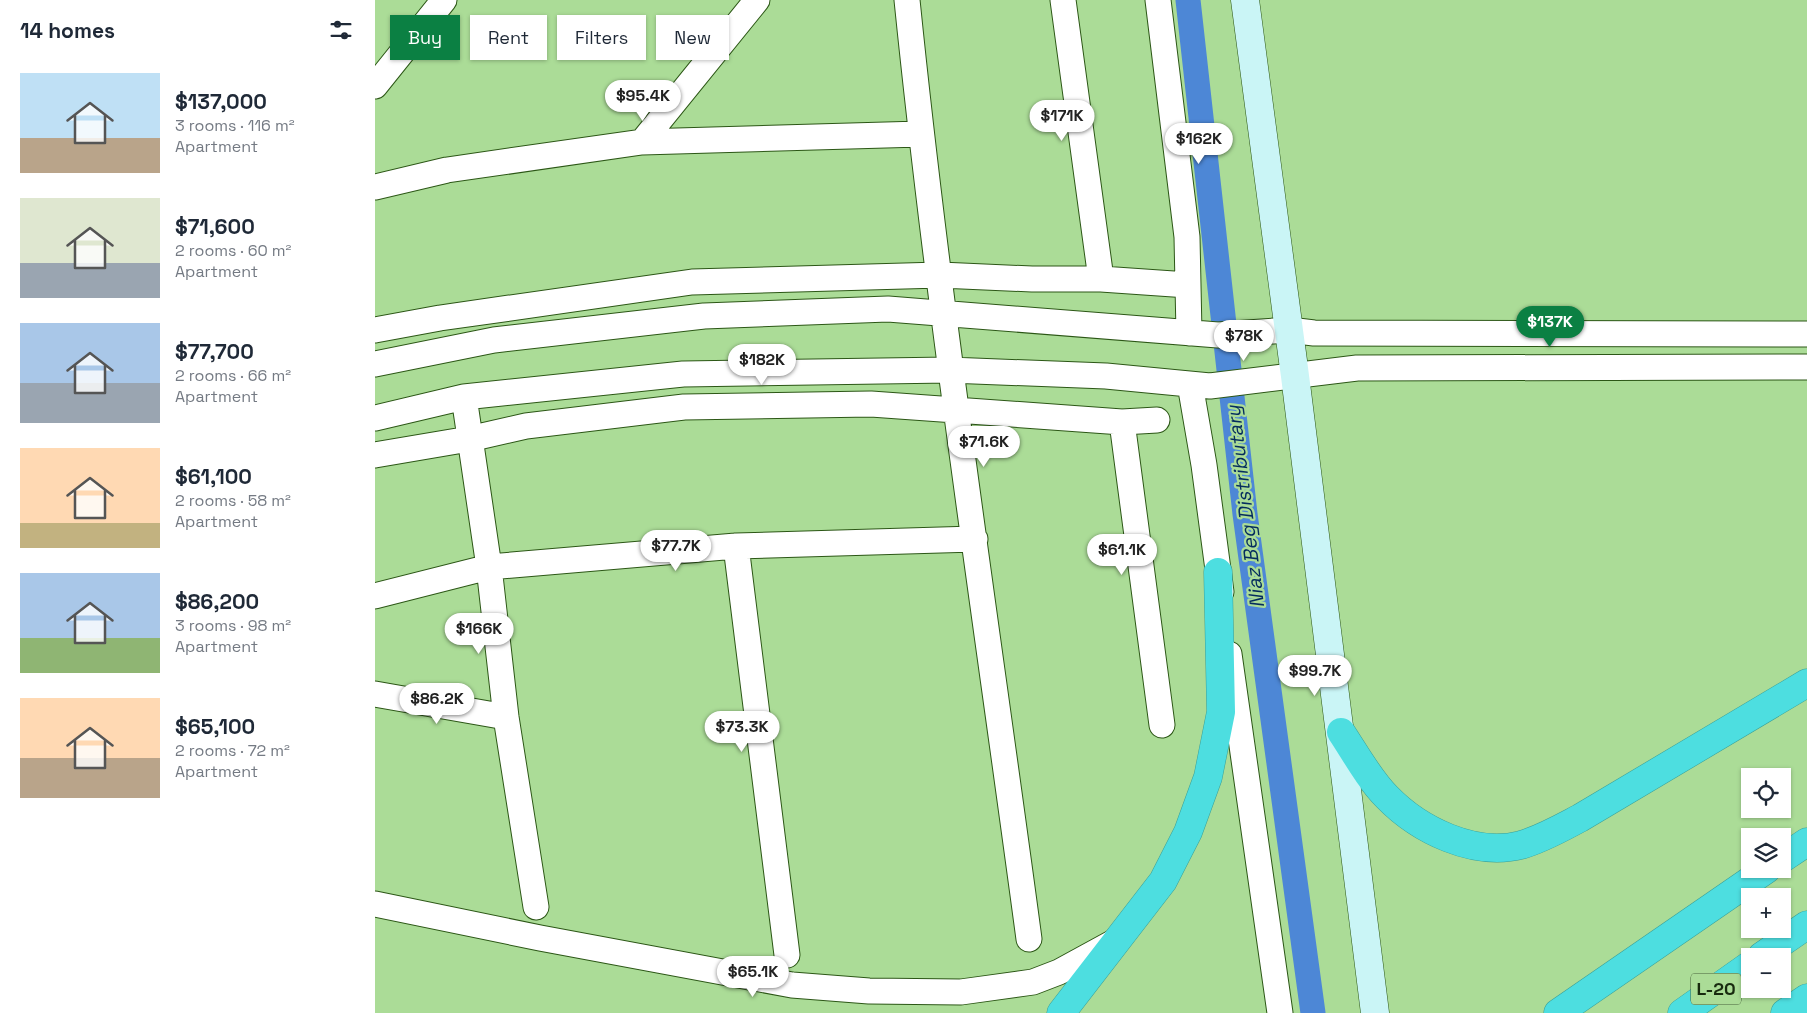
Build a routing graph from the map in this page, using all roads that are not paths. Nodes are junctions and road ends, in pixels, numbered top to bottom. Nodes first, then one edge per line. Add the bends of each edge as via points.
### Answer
1 (444, 0) edge
2 (757, 0) edge
3 (907, 0) edge
4 (1063, 0) edge
5 (1159, 0) edge
6 (1245, 0) edge
7 (375, 86) edge
8 (921, 134) junction
9 (641, 142) junction
10 (375, 187) edge
11 (940, 275) junction
12 (1101, 279) junction
13 (1188, 285) junction
14 (944, 314) junction
15 (375, 330) edge
16 (1277, 331) junction
17 (1189, 333) junction
18 (1807, 334) edge
19 (375, 364) edge
20 (1807, 367) edge
21 (949, 370) junction
22 (1295, 376) junction
23 (1189, 384) junction
24 (464, 397) junction
25 (955, 411) junction
26 (375, 418) edge
27 (1157, 420) dead end
28 (1122, 422) junction
29 (469, 439) junction
30 (375, 455) edge
31 (975, 539) junction
32 (736, 546) junction
33 (489, 568) junction
34 (1218, 572) junction
35 (375, 596) edge
36 (1807, 683) edge
37 (375, 694) edge
38 (506, 717) junction
39 (1162, 725) dead end
40 (1341, 732) junction
41 (1807, 842) edge
42 (1791, 853) edge
43 (1754, 878) edge
44 (375, 904) edge
45 (536, 908) dead end
46 (1807, 925) edge
47 (1119, 939) junction
48 (1029, 940) dead end
49 (1774, 948) edge
50 (787, 955) dead end
51 (1741, 971) edge
52 (1807, 998) edge
53 (1061, 1013) edge
54 (1280, 1013) edge
55 (1375, 1013) edge
56 (1558, 1013) edge
57 (1682, 1013) edge
58 (1785, 1013) edge

1 - 7 street
2 - 9 street
3 - 8 street
4 - 12 street
5 - 13 street via 1187,236
6 - 16 main road
8 - 9 street
8 - 11 street
9 - 10 street via 447,170
11 - 12 street via 1032,280
11 - 14 street
11 - 15 street via 692,282
12 - 13 street
13 - 17 street
14 - 17 street
14 - 19 street via 888,309 704,316 494,340
14 - 21 street
16 - 17 street via 1218,336
16 - 18 street
16 - 22 main road
20 - 22 street via 1357,368
21 - 23 street via 1105,376
21 - 24 street via 683,374
21 - 25 street
22 - 23 street via 1210,386
22 - 40 main road
23 - 34 street
24 - 26 street
24 - 29 street
25 - 28 street
25 - 29 street via 871,404 683,407 526,426
25 - 31 street
27 - 28 street
28 - 39 street
29 - 30 street
29 - 33 street
31 - 32 street
31 - 48 street
32 - 33 street
32 - 50 street
33 - 35 street
33 - 38 street
34 - 47 highway via 1221,712 1208,777 1188,832 1163,881
34 - 54 street
36 - 40 highway via 1580,818 1547,836 1520,845 1485,846 1431,832 1386,796
37 - 38 street
38 - 45 street
40 - 55 main road
41 - 42 highway
43 - 56 highway
44 - 47 street via 792,985 869,991 961,992 1033,982 1083,960
46 - 49 highway, L-20
47 - 53 highway
51 - 57 highway, L-20
52 - 58 highway

